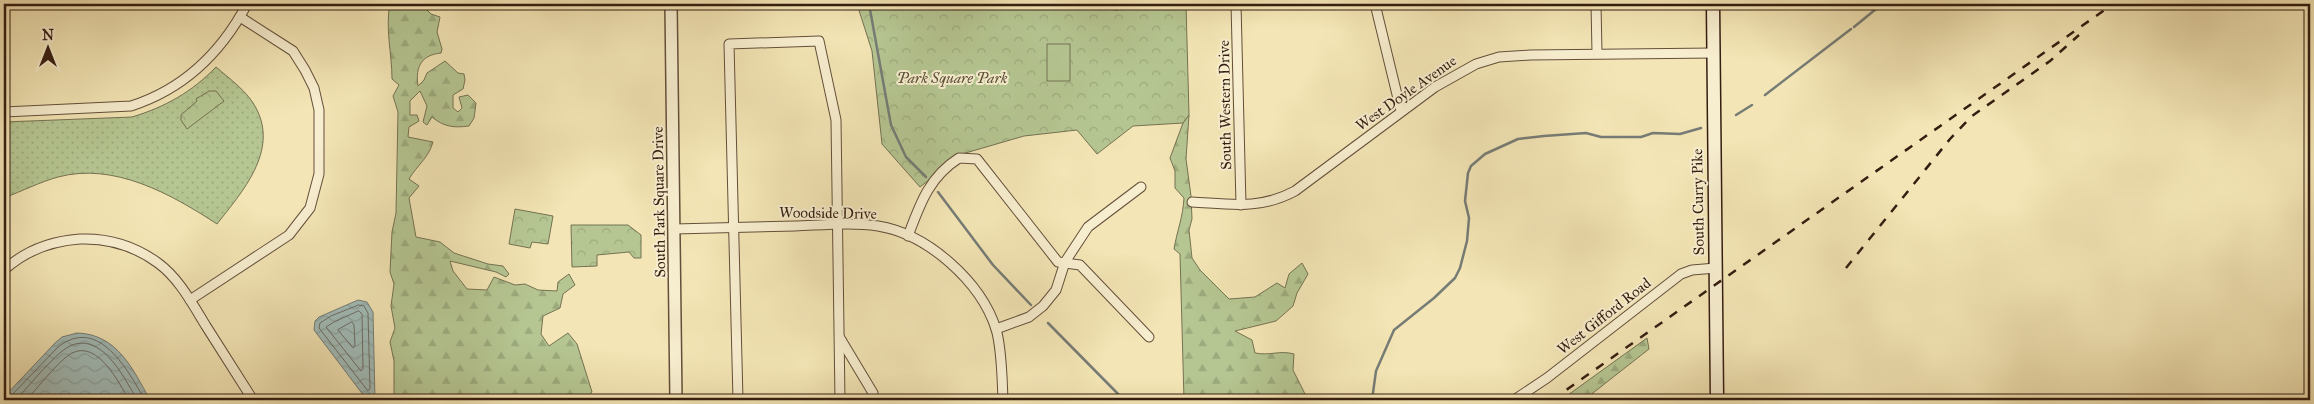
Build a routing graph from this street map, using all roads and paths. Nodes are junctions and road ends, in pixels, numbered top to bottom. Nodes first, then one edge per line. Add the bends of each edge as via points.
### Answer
1 (247, 4) edge
2 (671, 4) edge
3 (1236, 4) edge
4 (1375, 4) edge
5 (1596, 4) edge
6 (1713, 4) edge
7 (240, 17) junction
8 (1597, 53) junction
9 (1714, 53) junction
10 (1401, 111) junction
11 (4, 112) edge
12 (1141, 187) dead end
13 (1192, 202) dead end
14 (1241, 205) junction
15 (838, 224) junction
16 (734, 228) junction
17 (674, 229) junction
18 (908, 236) junction
19 (1066, 262) junction
20 (1716, 268) junction
21 (4, 270) edge
22 (190, 300) junction
23 (996, 329) junction
24 (1149, 337) dead end
25 (840, 338) junction
26 (253, 400) edge
27 (676, 400) edge
28 (738, 400) edge
29 (840, 400) edge
30 (873, 400) edge
31 (1003, 400) edge
32 (1514, 400) edge
33 (1717, 400) edge

1 - 7 street
2 - 17 street, South Park Square Drive
3 - 14 street, South Western Drive
4 - 10 street
5 - 8 street
6 - 9 main road, South Curry Pike
7 - 11 street via 207,61 192,75 145,102 117,107
7 - 22 street via 293,51 305,70 314,88 319,110 319,174 310,208 289,235
8 - 9 street, West Doyle Avenue
8 - 10 street, West Doyle Avenue via 1488,60 1463,69
9 - 20 main road, South Curry Pike
10 - 14 street, West Doyle Avenue via 1295,191 1274,202
12 - 19 street via 1088,228
13 - 14 street, West Doyle Avenue
15 - 16 street, Woodside Drive
15 - 16 street via 836,120 819,41 729,44
15 - 18 street, Woodside Drive via 879,226
15 - 25 street
16 - 17 street, Woodside Drive
16 - 28 street
17 - 27 street, South Park Square Drive
18 - 19 street via 924,194 937,177 959,158 977,160 1058,262
18 - 23 street, Woodside Drive via 948,260 970,280
19 - 23 street via 1056,290 1043,306 1029,317
19 - 24 street via 1080,265
20 - 32 street, West Gifford Road via 1681,274
20 - 33 main road, South Curry Pike
21 - 22 street via 16,259 43,246 93,238 115,242 159,264
22 - 26 street
23 - 31 street
25 - 29 street
25 - 30 street via 873,394

